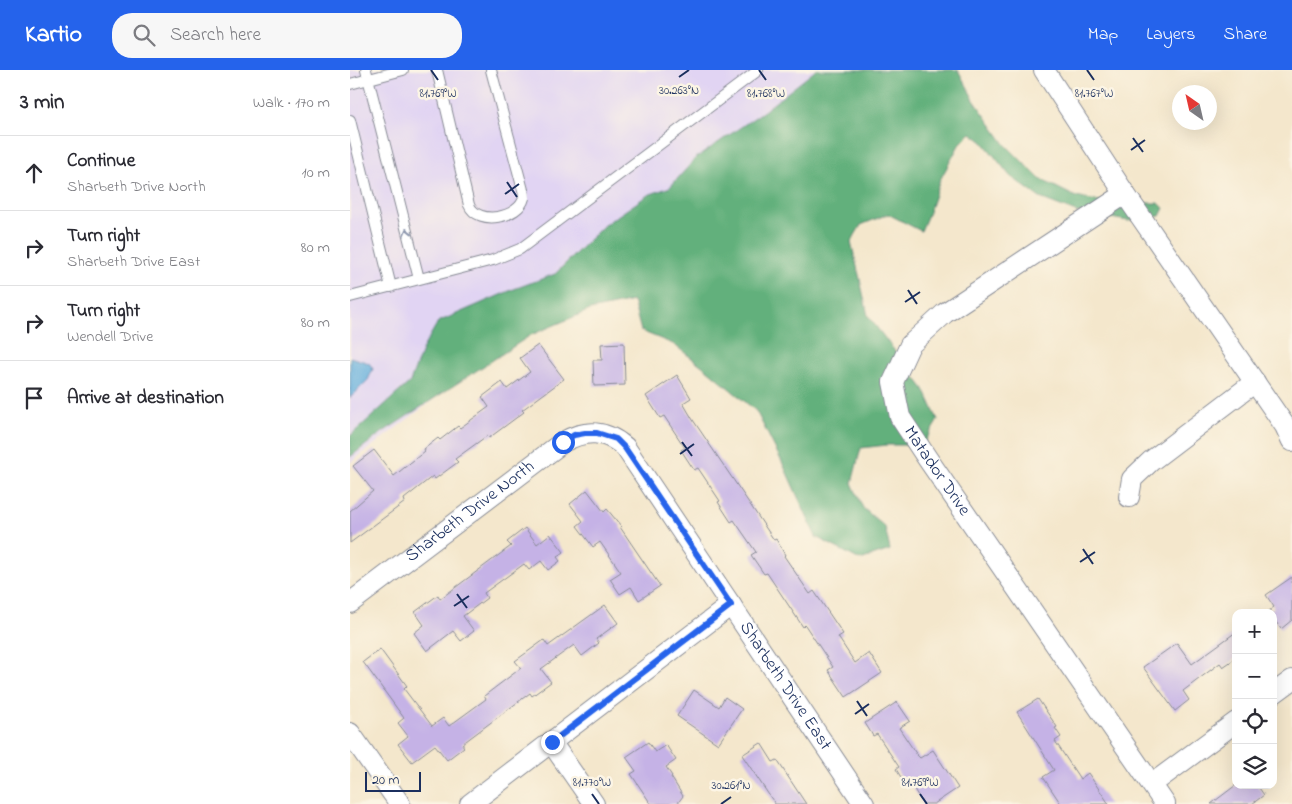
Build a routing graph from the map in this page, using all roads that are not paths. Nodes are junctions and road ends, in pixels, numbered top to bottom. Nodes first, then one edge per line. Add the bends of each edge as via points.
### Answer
1 (404, 70) edge
2 (437, 70) edge
3 (491, 70) edge
4 (758, 70) edge
5 (1044, 70) edge
6 (367, 75) edge
7 (350, 84) edge
8 (350, 120) edge
9 (1125, 194) junction
10 (419, 279) junction
11 (391, 287) junction
12 (350, 297) edge
13 (1255, 382) junction
14 (597, 433) joint
15 (1292, 441) edge
16 (1129, 497) dead end
17 (350, 604) edge
18 (731, 605) junction
19 (1292, 680) edge
20 (1277, 691) edge
21 (1232, 725) edge
22 (350, 733) edge
23 (552, 742) junction
24 (1152, 784) junction
25 (400, 804) edge
26 (470, 804) edge
27 (594, 804) edge
28 (864, 804) edge
29 (1165, 804) edge

1 - 6 lane
2 - 3 lane via 469,205 475,214 492,218 517,209 524,198
4 - 10 lane via 520,249 493,260
5 - 9 street
6 - 7 lane
10 -> 6 lane
8 - 11 lane
9 - 13 street
9 - 24 street, Matador Drive via 945,313 910,344 894,382 900,417
10 - 11 lane
11 - 12 lane
13 - 15 street
13 - 16 street via 1151,461 1132,479
14 - 17 street, Sharbeth Drive North via 574,435 563,442
14 - 18 street, Sharbeth Drive East via 616,439 625,448
18 - 23 street
18 - 28 street, Sharbeth Drive East
19 - 20 street
21 - 24 street
22 - 25 street
23 - 26 street
23 - 27 street
24 - 29 street, Matador Drive

